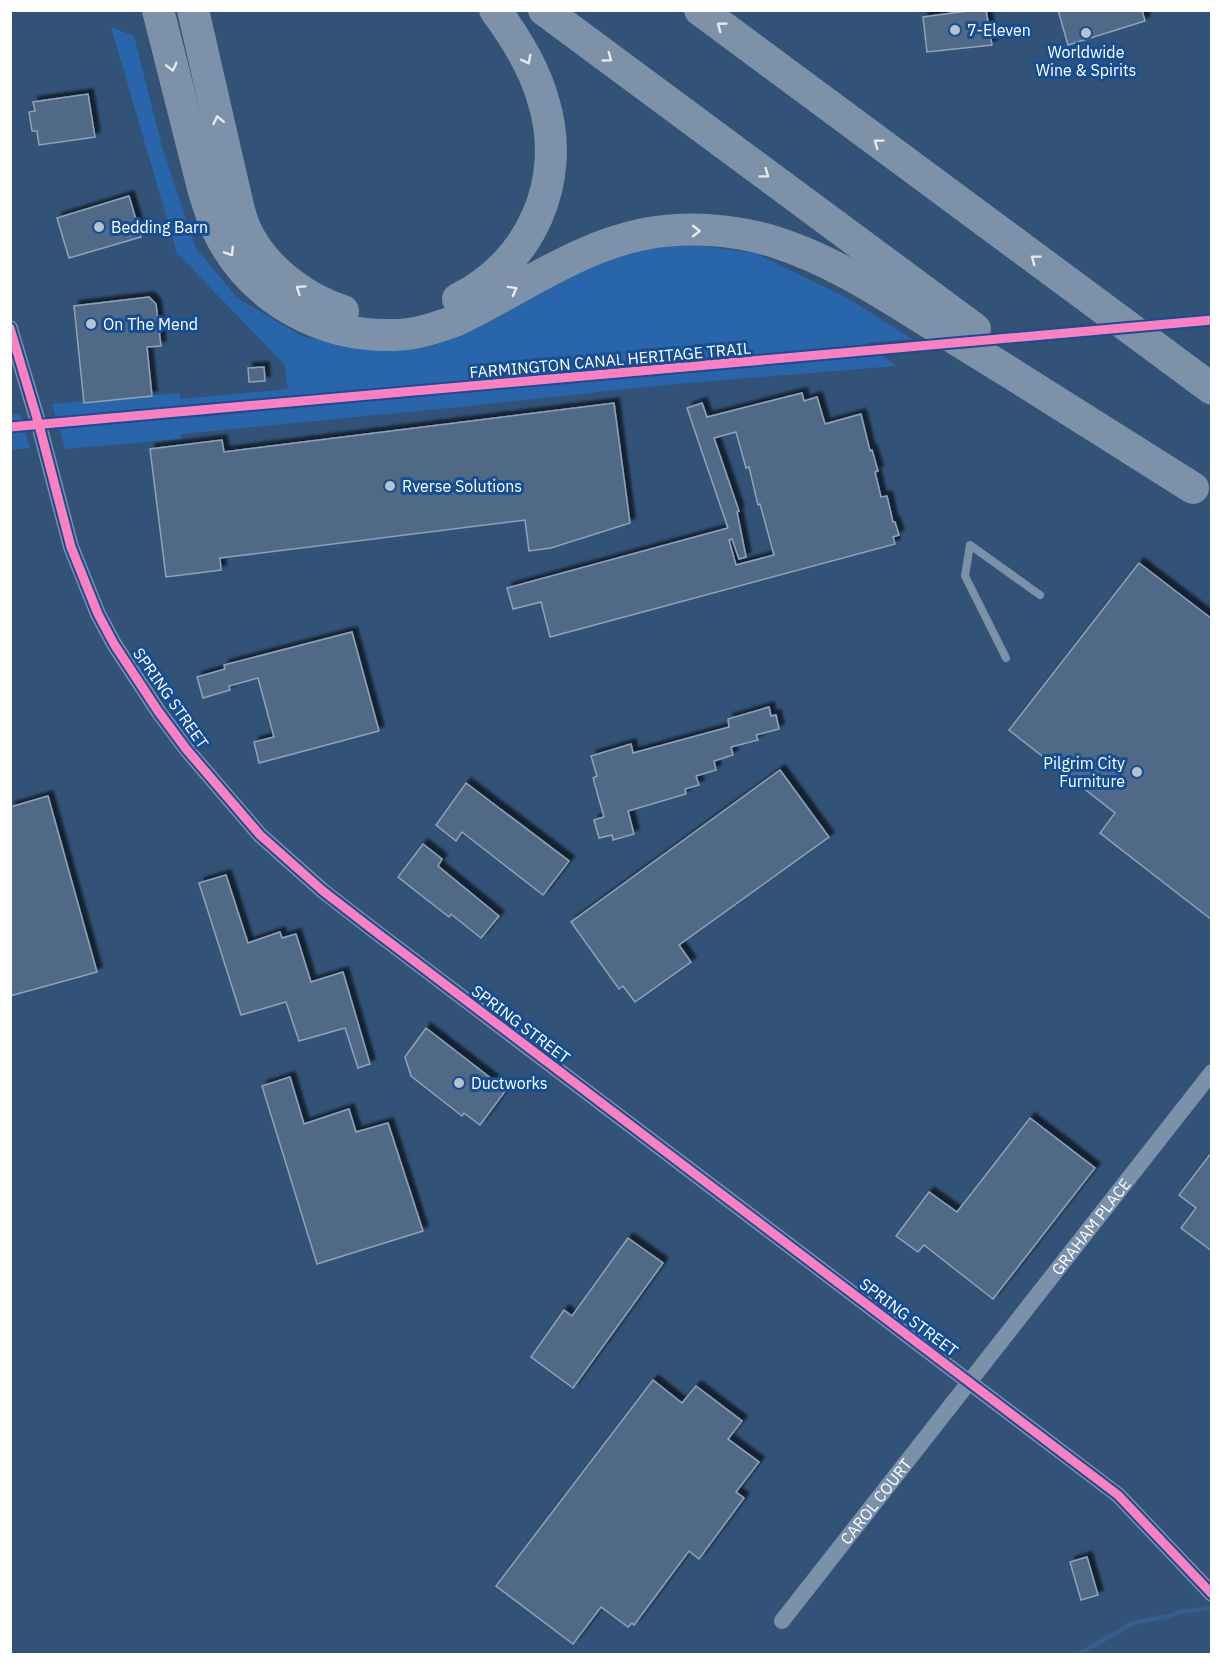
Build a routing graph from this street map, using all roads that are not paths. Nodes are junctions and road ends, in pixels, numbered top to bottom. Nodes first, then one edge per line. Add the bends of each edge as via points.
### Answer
1 (158, 10) edge
2 (193, 10) edge
3 (495, 10) edge
4 (544, 10) edge
5 (700, 10) edge
6 (10, 328) edge
7 (1029, 377) junction
8 (1212, 389) edge
9 (1202, 495) edge
10 (1040, 595) dead end
11 (1006, 658) dead end
12 (1212, 1072) edge
13 (970, 1382) junction
14 (1212, 1593) edge
15 (782, 1621) dead end

1 -> 7 highway via 203,188 222,239 237,262 268,294 297,314 323,325 372,335 434,329 581,254 647,234 719,231 775,242 838,268
3 -> 2 highway via 536,80 550,126 549,181 542,206 516,253 485,283 448,304 393,317 351,313 329,306 290,283 257,249 238,206
4 -> 7 highway via 944,306
8 -> 5 highway
6 - 13 street, SPRING STREET via 71,547 98,614 158,711 260,835 372,929
7 - 9 highway
10 - 11 lane via 970,545 965,576
12 - 13 street, GRAHAM PLACE
13 - 14 street, SPRING STREET via 1118,1495
13 - 15 street, CAROL COURT

